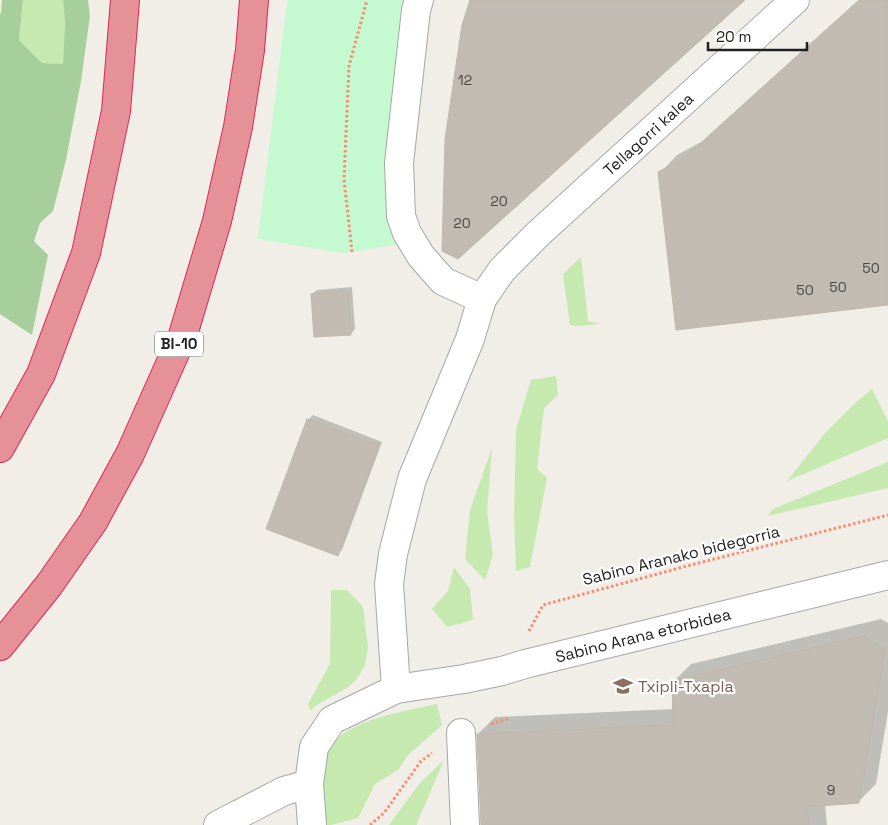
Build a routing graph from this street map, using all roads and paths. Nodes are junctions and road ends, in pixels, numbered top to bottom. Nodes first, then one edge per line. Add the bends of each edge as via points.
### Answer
1 (125, 0) edge
2 (254, 0) edge
3 (367, 0) edge
4 (419, 0) edge
5 (795, 0) edge
6 (352, 252) dead end
7 (482, 299) junction
8 (0, 448) edge
9 (888, 515) edge
10 (888, 575) edge
11 (0, 646) edge
12 (525, 664) junction
13 (396, 689) junction
14 (461, 733) dead end
15 (309, 784) junction
16 (218, 825) edge
17 (312, 825) edge
18 (465, 825) edge

1 - 8 highway via 116,110 86,253 40,374
2 - 11 highway, BI-10 via 238,128 217,221 183,335 130,454 93,522 49,585
3 - 6 path via 349,66 344,180
4 - 7 street via 399,163 401,216 421,256 443,281
5 - 7 street, Tellagorri kalea via 539,233 502,270
7 - 13 street, Tellagorri kalea via 470,339 412,479 393,554 389,584
9 - 12 path, Sabino Aranako bidegorria via 543,605 522,646
10 - 12 street, Sabino Arana etorbidea
12 - 13 street, Sabino Arana etorbidea via 464,679
13 - 15 street, Sabino Arana etorbidea via 332,720 314,748
14 - 18 street
15 - 16 street via 284,791
15 - 17 street, Sabino Arana etorbidea

